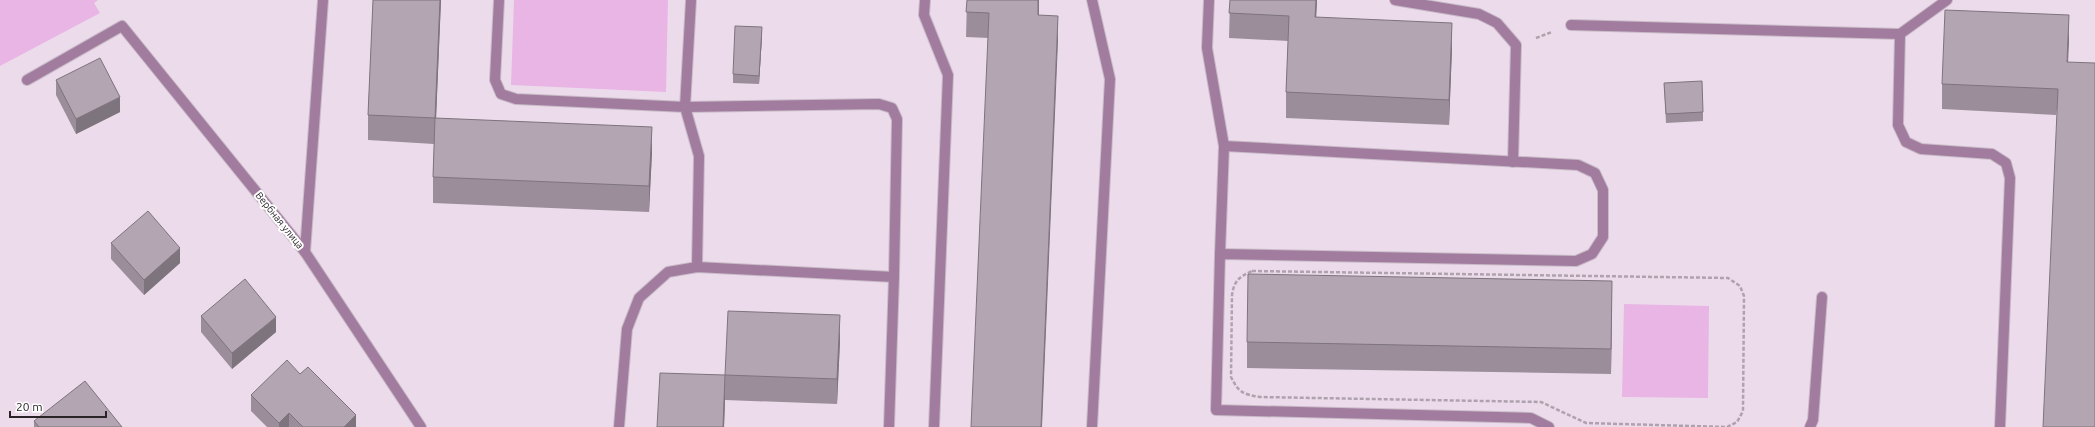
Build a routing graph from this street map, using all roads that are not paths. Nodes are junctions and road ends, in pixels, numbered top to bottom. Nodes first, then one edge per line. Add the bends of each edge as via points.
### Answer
1 (323, 0) edge
2 (498, 0) edge
3 (691, 0) edge
4 (925, 0) edge
5 (1092, 0) edge
6 (1209, 0) edge
7 (1395, 0) edge
8 (1947, 0) edge
9 (1571, 25) road end
10 (1900, 34) junction
11 (27, 80) dead end
12 (685, 107) junction
13 (1224, 146) junction
14 (1513, 162) junction
15 (305, 252) junction
16 (1220, 254) junction
17 (697, 267) junction
18 (894, 277) junction
19 (1822, 297) dead end
20 (421, 427) edge
21 (619, 427) edge
22 (889, 427) edge
23 (934, 427) edge
24 (1092, 427) edge
25 (1549, 427) edge
26 (1810, 427) edge
27 (2000, 427) edge

1 - 15 street
2 - 12 street via 495,80 501,94 516,99
3 - 12 street
4 - 23 street via 924,15 948,75
5 - 24 street via 1110,79
6 - 13 street via 1207,48
7 - 14 street via 1479,14 1497,23 1516,45
8 - 10 street
9 - 10 street
10 - 27 street via 1898,125 1906,142 1921,149 1992,154 2006,163 2010,178
11 - 15 street, Вербная улица via 122,26
12 - 17 street via 698,156
12 - 18 street via 878,104 892,108 897,119
13 - 14 street
13 - 16 street
14 - 16 street via 1578,165 1595,173 1603,190 1602,237 1592,254 1576,261
15 - 20 street, Вербная улица
16 - 25 street via 1216,410 1531,418
17 - 18 street
17 - 21 street via 668,272 639,298 627,329
18 - 22 street
19 - 26 street via 1813,420

